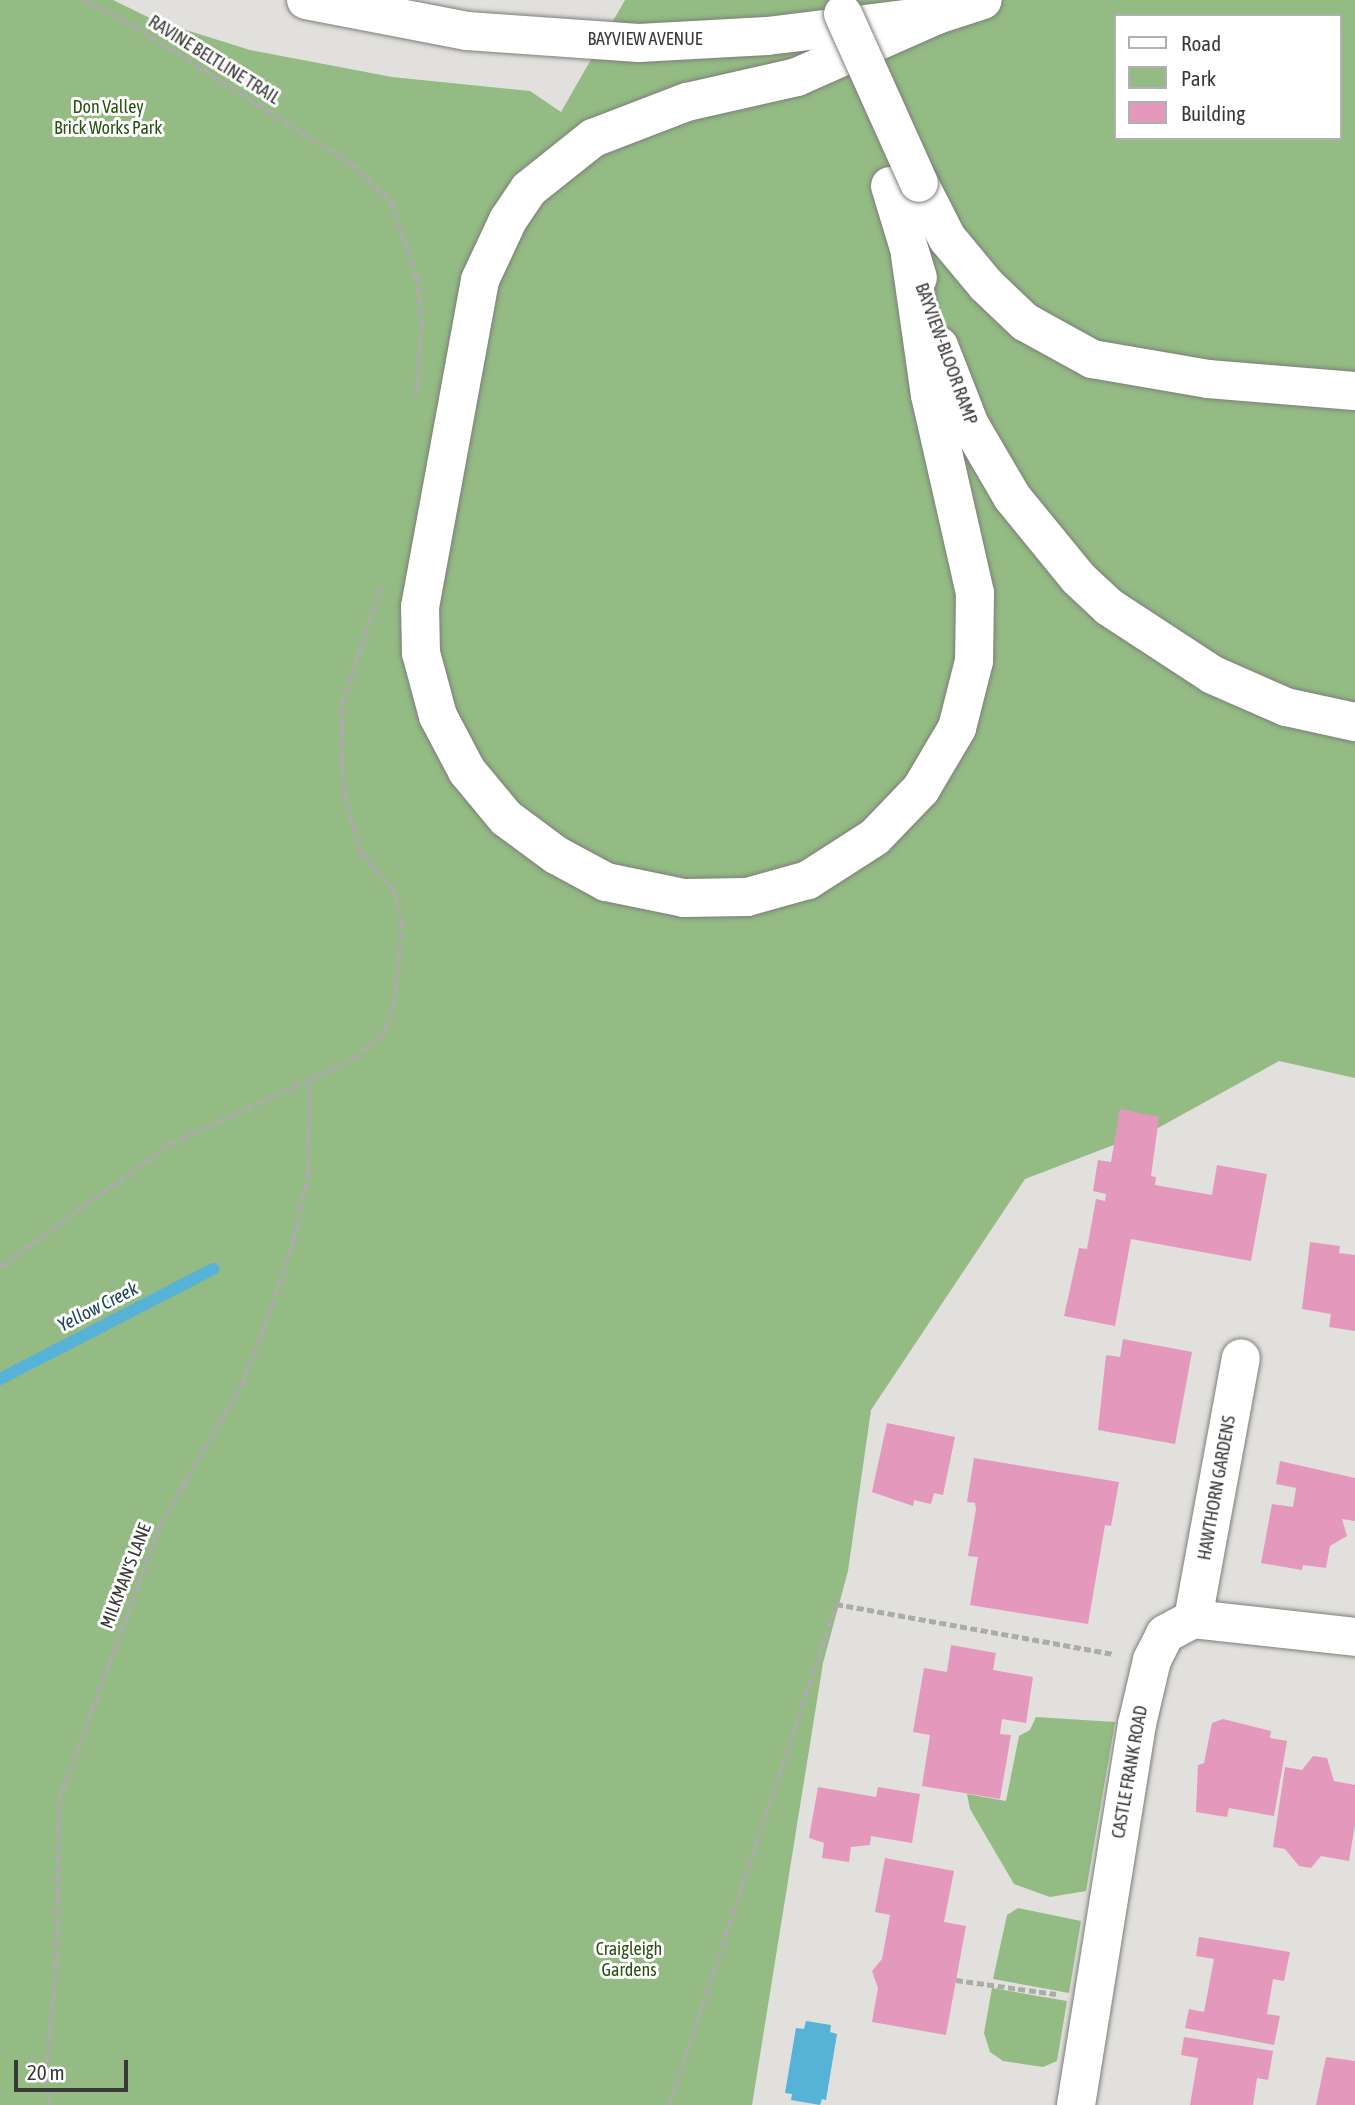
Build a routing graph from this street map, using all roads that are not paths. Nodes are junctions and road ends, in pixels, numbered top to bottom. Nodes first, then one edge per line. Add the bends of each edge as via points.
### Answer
1 (306, 0) edge
2 (983, 0) edge
3 (842, 7) edge
4 (937, 15) junction
5 (904, 184) junction
6 (910, 255) junction
7 (1355, 391) edge
8 (1355, 722) edge
9 (1241, 1358) dead end
10 (1193, 1619) junction
11 (1355, 1637) edge
12 (1076, 2105) edge

1 - 4 main road, BAYVIEW AVENUE via 467,31 639,43 767,36
2 - 4 main road, BAYVIEW AVENUE
3 - 5 main road, bridge
4 - 6 main road via 797,77 687,102 593,138 529,188 480,280 420,607 421,653 438,716 467,771 506,818 556,855 606,882 684,898 747,897 808,880 875,837 921,789 957,728 974,661 975,593 930,394
5 - 6 main road, BAYVIEW-BLOOR RAMP
5 - 7 main road via 986,285 1025,322 1092,359 1208,379
6 - 8 main road, BAYVIEW-BLOOR RAMP via 970,425 1012,496 1078,578 1149,638 1213,675 1286,707
9 - 10 main road, HAWTHORN GARDENS
10 - 11 main road
10 - 12 main road, CASTLE FRANK ROAD via 1165,1633 1152,1660

